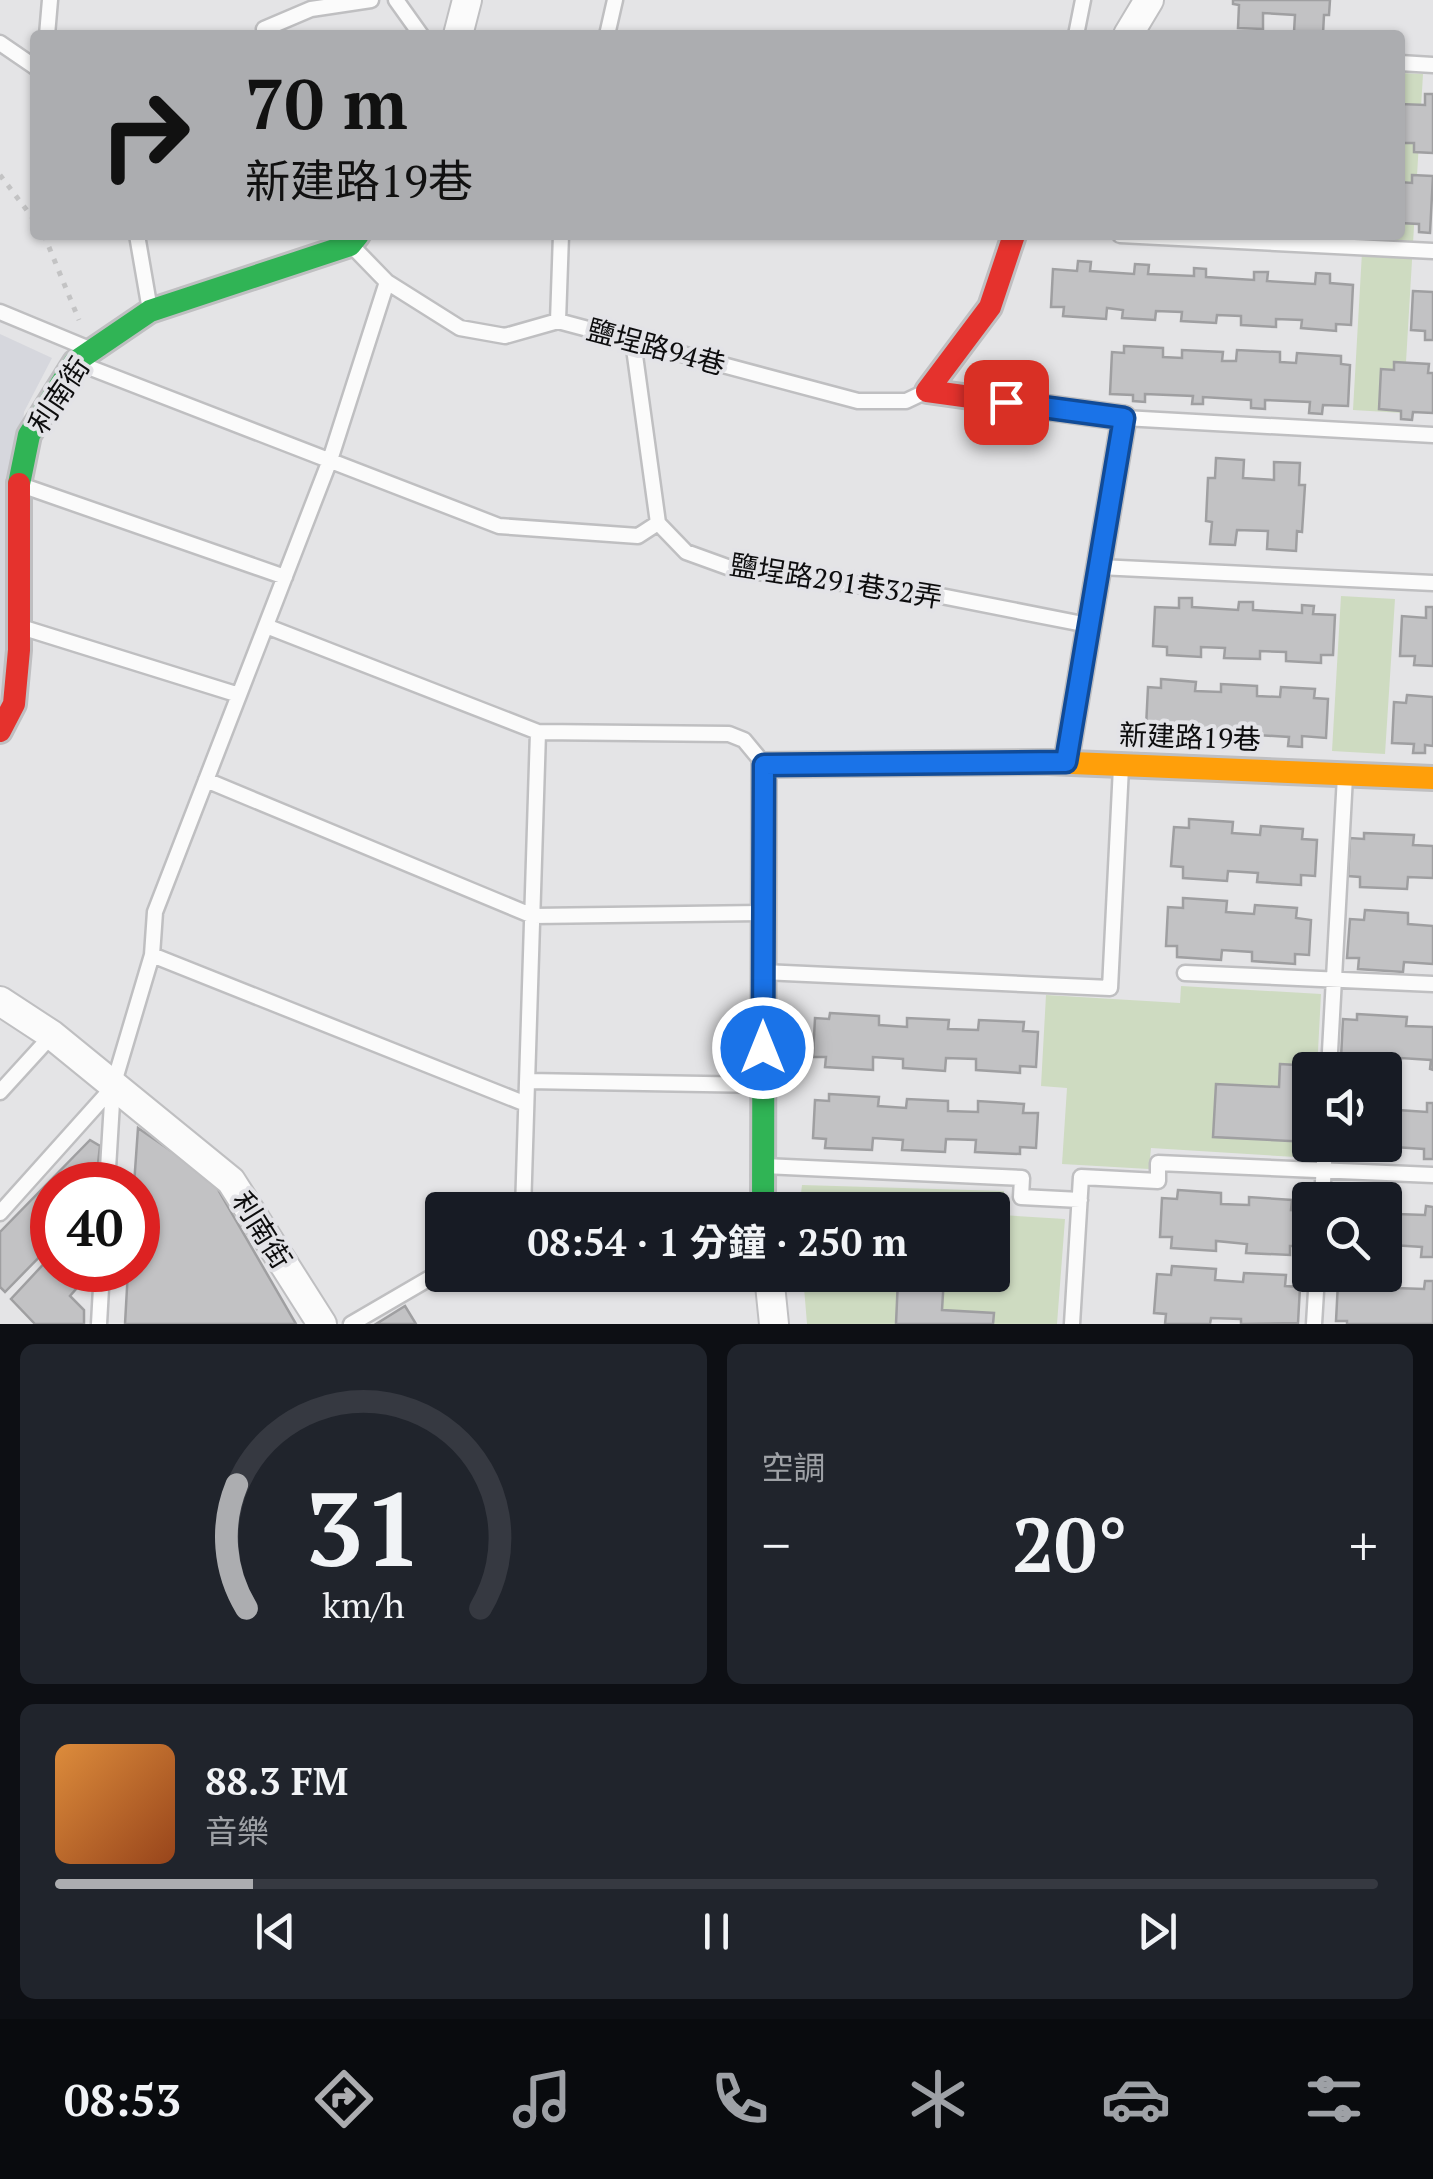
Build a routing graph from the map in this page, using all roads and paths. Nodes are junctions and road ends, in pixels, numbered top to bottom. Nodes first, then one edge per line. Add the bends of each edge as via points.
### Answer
1 (50, 0) edge
2 (371, 0) edge
3 (396, 0) edge
4 (467, 0) edge
5 (615, 0) edge
6 (1084, 0) edge
7 (1149, 0) edge
8 (48, 30) edge
9 (264, 30) dead end
10 (418, 30) edge
11 (459, 30) edge
12 (608, 30) edge
13 (1077, 30) edge
14 (1131, 30) edge
15 (0, 42) edge
16 (30, 63) edge
17 (1405, 63) edge
18 (1433, 65) edge
19 (0, 175) edge
20 (30, 214) edge
21 (46, 240) edge
22 (138, 240) edge
23 (354, 240) edge
24 (561, 240) edge
25 (1012, 240) edge
26 (1218, 240) edge
27 (1433, 251) edge
28 (387, 282) junction
29 (150, 311) junction
30 (0, 312) edge
31 (558, 321) junction
32 (633, 342) junction
33 (80, 351) junction
34 (927, 392) junction
35 (1124, 418) junction
36 (1433, 435) edge
37 (330, 460) junction
38 (19, 485) junction
39 (658, 523) junction
40 (1098, 567) junction
41 (285, 576) junction
42 (1433, 583) edge
43 (1088, 625) junction
44 (266, 626) junction
45 (21, 627) junction
46 (238, 695) junction
47 (0, 731) edge
48 (538, 732) junction
49 (1066, 762) junction
50 (1122, 764) junction
51 (764, 765) junction
52 (1346, 774) junction
53 (1433, 778) edge
54 (206, 780) junction
55 (762, 913) junction
56 (533, 916) junction
57 (152, 955) junction
58 (762, 972) junction
59 (1185, 973) dead end
60 (1334, 980) junction
61 (1433, 984) edge
62 (0, 1001) edge
63 (52, 1034) junction
64 (1330, 1052) edge
65 (527, 1081) junction
66 (113, 1086) junction
67 (763, 1086) junction
68 (0, 1092) edge
69 (526, 1104) junction
70 (108, 1162) edge
71 (1324, 1162) edge
72 (763, 1166) junction
73 (1324, 1170) junction
74 (1433, 1175) edge
75 (1323, 1182) edge
76 (523, 1192) edge
77 (763, 1192) edge
78 (1080, 1200) junction
79 (0, 1212) edge
80 (425, 1281) edge
81 (101, 1292) edge
82 (770, 1292) edge
83 (1316, 1292) edge
84 (99, 1324) edge
85 (322, 1324) edge
86 (351, 1324) edge
87 (774, 1324) edge
88 (1072, 1324) edge
89 (1314, 1324) edge

1 - 8 lane
2 - 9 lane via 311,8
3 - 10 lane
4 - 11 street
5 - 12 lane
6 - 13 lane
7 - 14 street
15 - 16 lane
17 - 18 lane
19 - 20 path
21 - 33 path via 80,323
22 - 29 lane
23 - 28 lane, 鹽埕路94巷
23 - 29 street, 利南街
24 - 31 lane
25 - 34 street via 990,307
26 - 27 lane
28 - 31 lane, 鹽埕路94巷 via 460,328 504,336
28 - 37 lane
29 - 33 street, 利南街
30 - 33 lane
31 - 32 lane, 鹽埕路94巷
32 - 34 lane, 鹽埕路94巷 via 858,401 906,400
32 - 39 lane
33 - 37 lane
33 - 38 street, 利南街 via 29,434
34 - 35 street, 鹽埕路94巷
35 - 36 lane
35 - 40 street
37 - 39 lane via 499,526 638,536
37 - 41 lane
38 - 41 lane
38 - 45 street, 利南街
39 - 43 lane, 鹽埕路291巷32弄 via 686,552 734,569 936,595
40 - 42 lane
40 - 43 street
41 - 44 lane
43 - 49 street
44 - 46 lane
44 - 48 lane
45 - 46 lane
45 - 47 street, 利南街 via 14,704
46 - 54 lane
48 - 51 lane via 729,734 744,740
48 - 56 lane
49 - 50 street, 新建路19巷
49 - 51 street, 新建路19巷
50 - 52 street, 新建路19巷
50 - 58 lane via 1110,988
51 - 55 street
52 - 53 street, 新建路19巷
52 - 60 lane
54 - 56 lane
54 - 57 lane via 155,912
55 - 56 lane
55 - 58 street
56 - 65 lane
57 - 66 lane
57 - 69 lane
58 - 67 street
59 - 60 lane
60 - 61 lane
60 - 64 lane
62 - 63 street, 利南街
63 - 66 street, 利南街
63 - 68 lane
65 - 67 lane
65 - 69 lane
66 - 70 lane
66 - 79 lane
66 - 85 street, 利南街 via 231,1182
67 - 72 street
69 - 76 lane
71 - 73 lane
72 - 77 street
72 - 78 lane via 1022,1178 1021,1197
73 - 74 lane
73 - 75 lane
73 - 78 lane via 1158,1163 1158,1181 1081,1177
78 - 88 lane
80 - 86 lane
81 - 84 lane
82 - 87 street
83 - 89 lane

